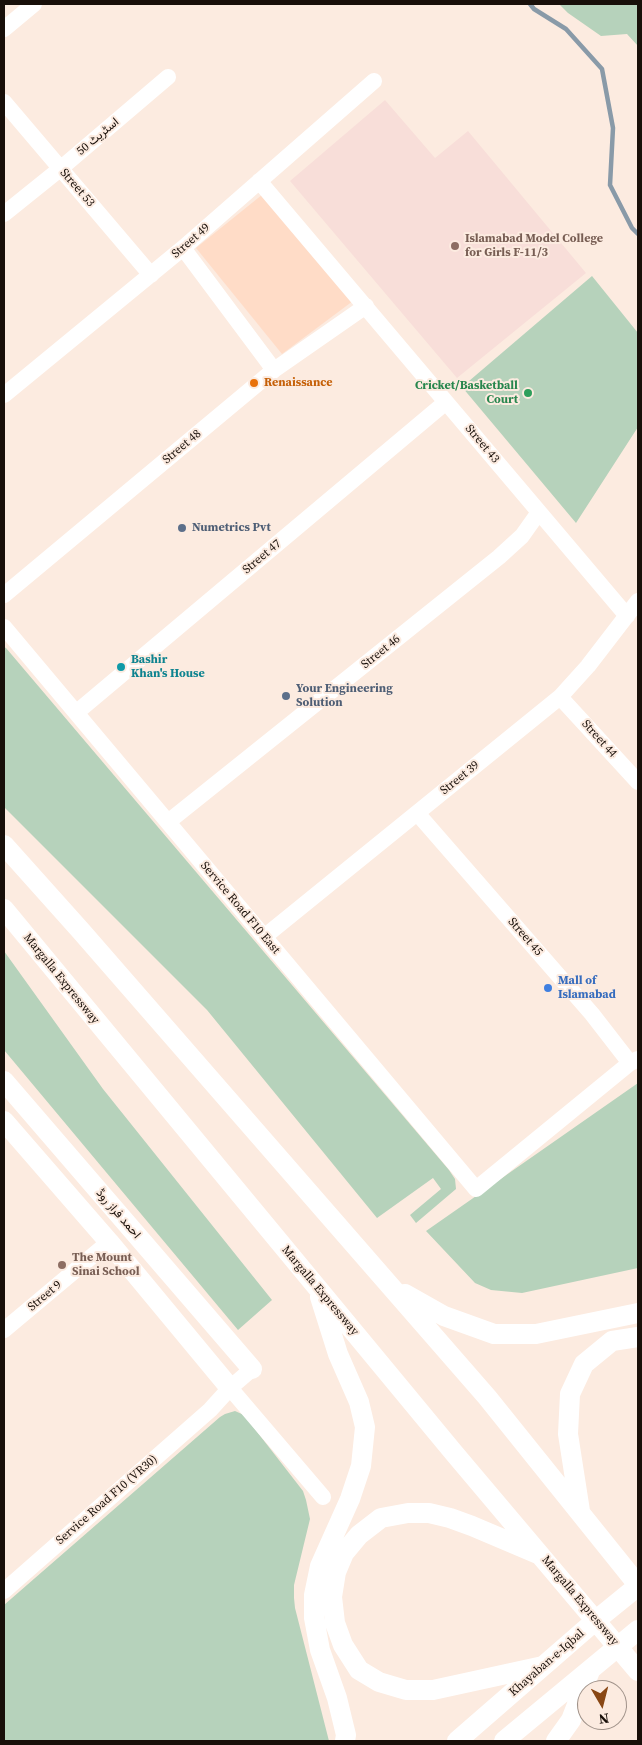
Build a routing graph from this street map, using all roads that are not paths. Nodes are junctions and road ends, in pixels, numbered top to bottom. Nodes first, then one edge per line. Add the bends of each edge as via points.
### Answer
1 (34, 4) edge
2 (4, 29) edge
3 (168, 77) dead end
4 (374, 81) dead end
5 (4, 102) edge
6 (60, 169) junction
7 (259, 181) junction
8 (4, 214) edge
9 (183, 248) junction
10 (151, 275) junction
11 (366, 306) junction
12 (274, 370) junction
13 (4, 395) edge
14 (446, 402) junction
15 (539, 512) junction
16 (4, 595) edge
17 (638, 601) edge
18 (627, 616) junction
19 (4, 627) edge
20 (560, 696) junction
21 (77, 712) junction
22 (638, 782) edge
23 (418, 813) junction
24 (168, 822) junction
25 (4, 845) edge
26 (4, 908) edge
27 (264, 937) junction
28 (634, 1061) edge
29 (4, 1081) edge
30 (4, 1121) edge
31 (109, 1242) junction
32 (316, 1286) junction
33 (392, 1288) junction
34 (638, 1313) edge
35 (4, 1330) edge
36 (638, 1337) edge
37 (252, 1369) joint
38 (230, 1388) junction
39 (323, 1497) dead end
40 (580, 1513) junction
41 (542, 1556) junction
42 (638, 1586) edge
43 (4, 1591) edge
44 (638, 1630) edge
45 (543, 1666) junction
46 (591, 1669) junction
47 (638, 1671) edge
48 (345, 1741) edge
49 (457, 1741) edge
50 (504, 1741) edge
51 (556, 1741) edge

1 - 2 street
3 - 6 street, اسٹریٹ 50
4 - 7 street, Street 49
5 - 6 street, Street 53
6 - 8 street, اسٹریٹ 50
6 - 10 street, Street 53
7 - 9 street, Street 49
7 - 11 street, Street 43
9 - 10 street, Street 49
9 - 12 street
10 - 13 street, Street 49
11 - 12 street, Street 48
11 - 14 street, Street 43
12 - 16 street, Street 48
14 - 15 street, Street 43
14 - 21 street, Street 47
15 - 18 street, Street 43
15 - 24 street, Street 46 via 522,536 500,557
17 - 18 street, Street 39
18 - 20 street, Street 39
19 - 21 street, Service Road F10 East
20 - 22 street, Street 44
20 - 23 street, Street 39
21 - 24 street, Service Road F10 East
23 - 27 street, Street 39
23 - 28 street, Street 45
24 - 27 street, Service Road F10 East
25 - 33 main road
26 - 32 main road, Margalla Expressway
27 - 28 street, Service Road F10 East via 476,1190
29 - 37 main road, احمد فراز روڈ
30 - 31 main road, احمد فراز روڈ
31 - 35 street, Street 9
31 - 38 main road, احمد فراز روڈ
32 - 41 main road, Margalla Expressway
32 - 48 main road via 338,1354 359,1402 365,1427 361,1466 320,1566 314,1595 320,1650 337,1698
33 - 34 main road via 444,1316 494,1334 536,1334
33 - 40 main road via 487,1397
36 - 40 main road via 612,1342 584,1364 570,1394 568,1434
37 - 38 street, Service Road F10 (VR30)
38 - 39 street
38 - 43 street, Service Road F10 (VR30) via 210,1410
40 - 42 main road
41 - 45 main road via 450,1518 429,1513 390,1516 359,1535 344,1553 336,1572 332,1597 335,1624 343,1645 359,1670 379,1682 406,1690 433,1690
41 - 47 main road, Margalla Expressway
42 - 45 main road, Khayaban-e-Iqbal
44 - 46 main road
45 - 49 main road, Khayaban-e-Iqbal
46 - 50 main road
46 - 51 main road via 571,1720

